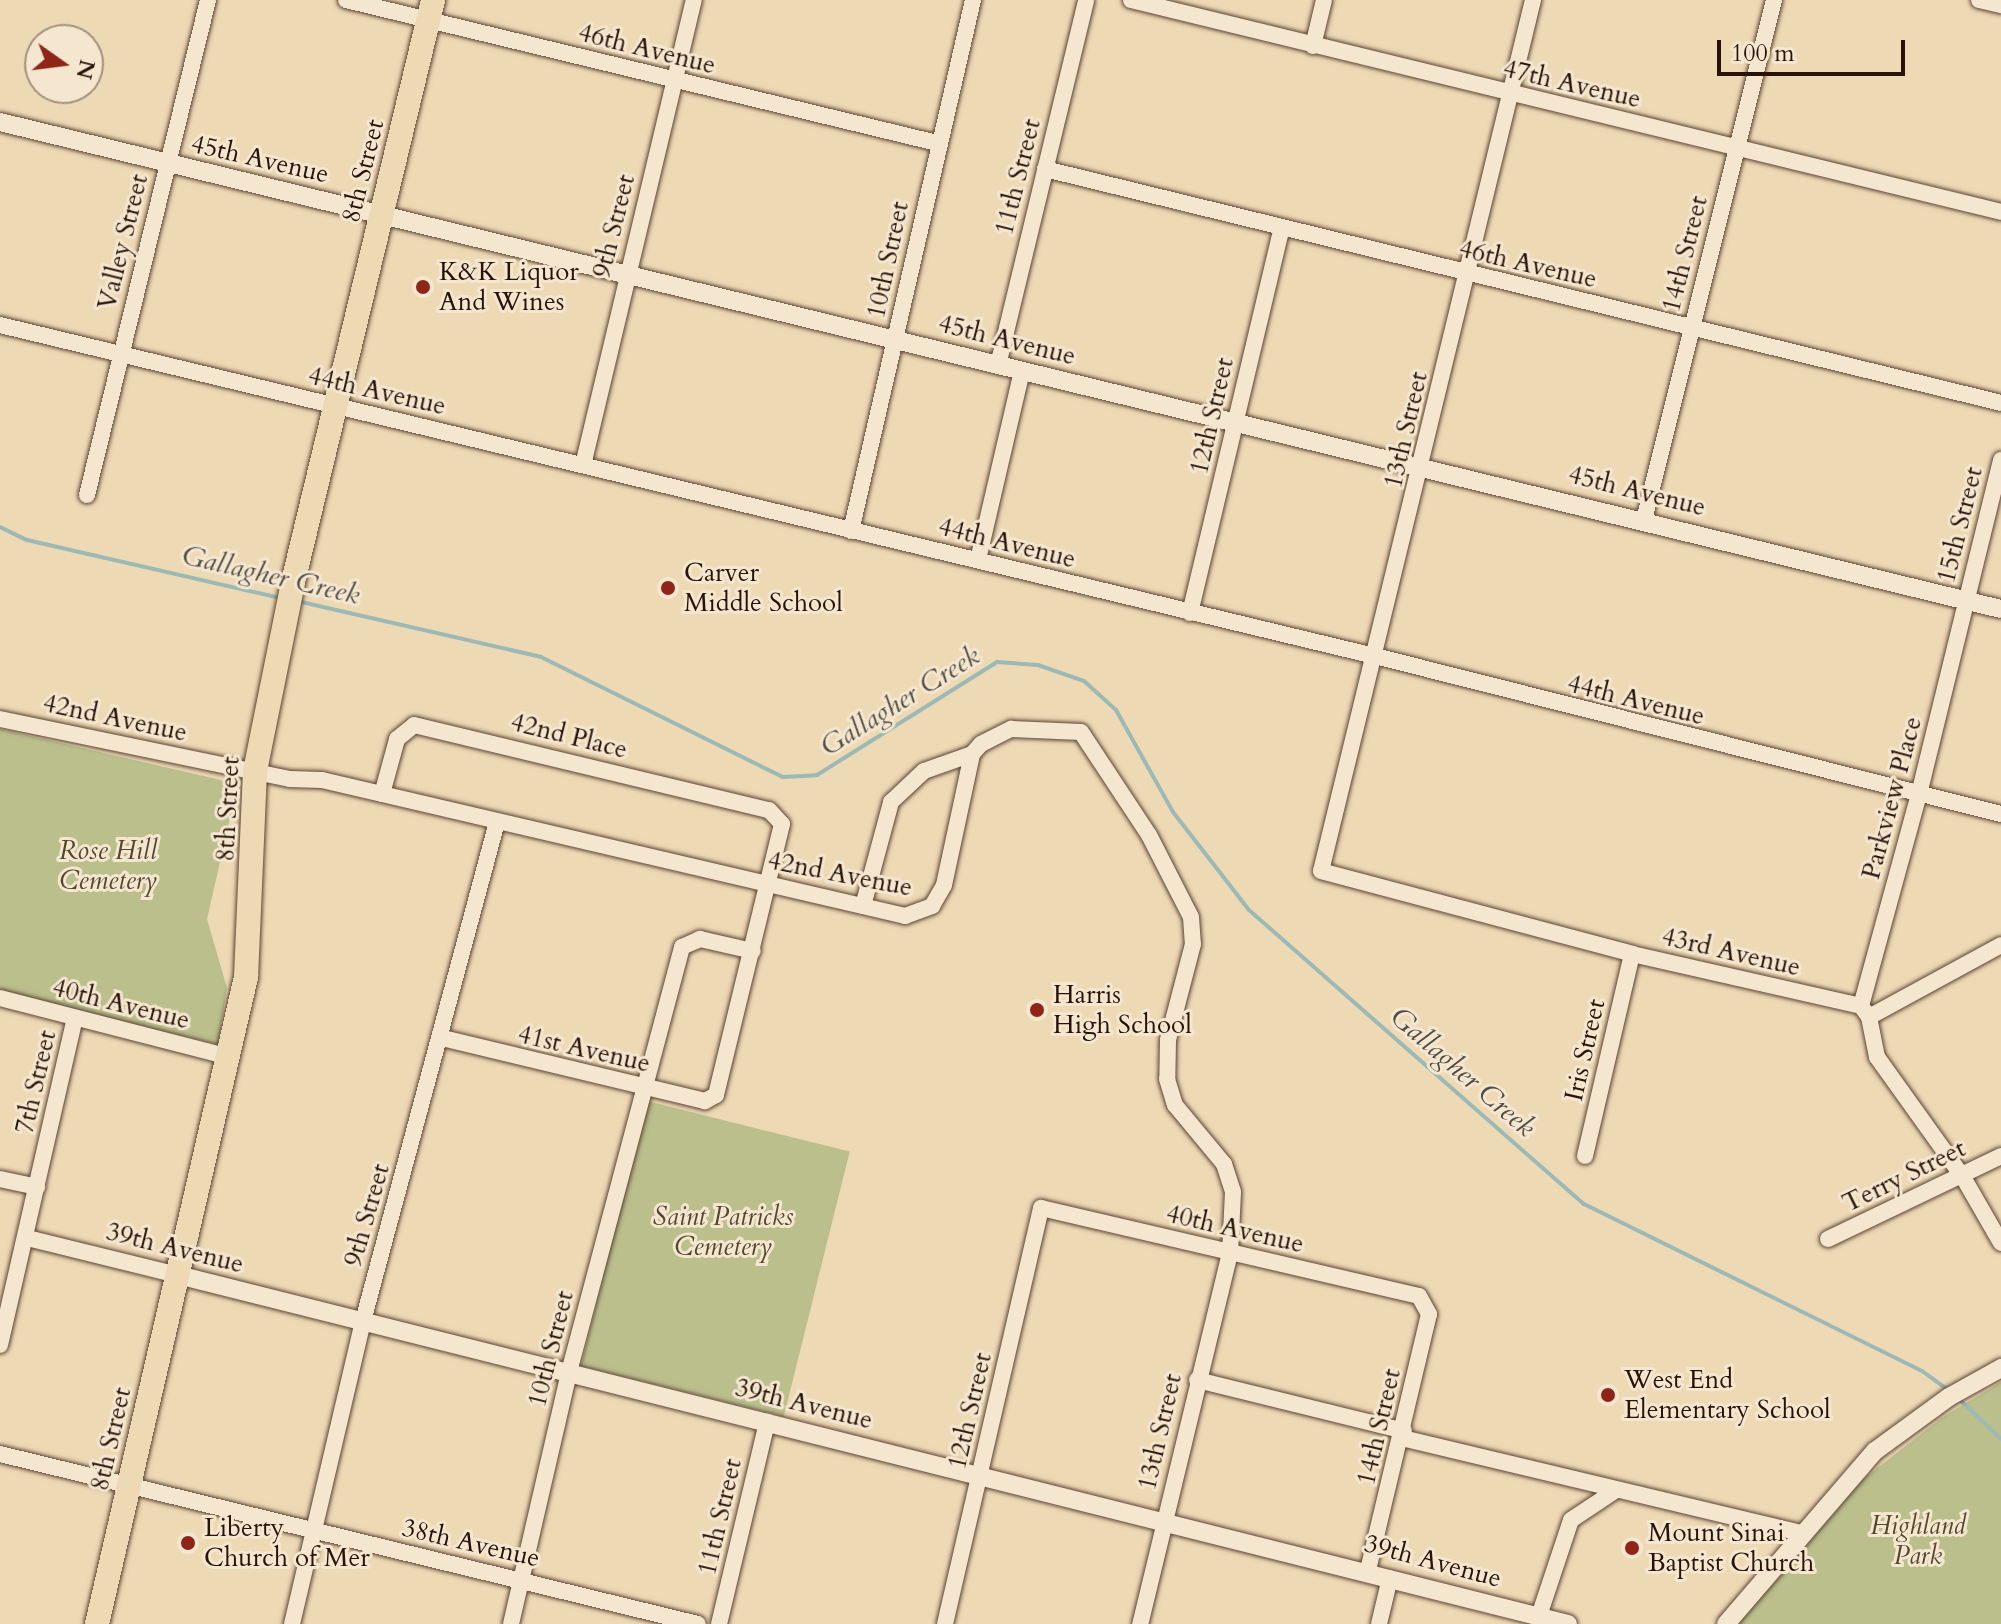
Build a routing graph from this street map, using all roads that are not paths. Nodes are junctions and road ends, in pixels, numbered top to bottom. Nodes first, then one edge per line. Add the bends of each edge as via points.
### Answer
1 (208, 0) edge
2 (346, 0) edge
3 (694, 0) edge
4 (973, 0) edge
5 (1086, 0) edge
6 (1131, 0) edge
7 (1324, 0) edge
8 (1533, 0) edge
9 (1774, 0) edge
10 (1979, 0) edge
11 (2001, 5) edge
12 (431, 10) edge
13 (1313, 46) junction
14 (674, 81) junction
15 (1511, 94) junction
16 (0, 122) edge
17 (937, 143) junction
18 (1737, 148) junction
19 (167, 164) junction
20 (1045, 169) junction
21 (2001, 212) edge
22 (381, 214) junction
23 (1281, 230) junction
24 (1467, 274) junction
25 (627, 275) junction
26 (0, 325) edge
27 (1692, 327) junction
28 (896, 340) junction
29 (121, 354) junction
30 (998, 365) junction
31 (1022, 371) junction
32 (2001, 403) edge
33 (336, 406) junction
34 (1235, 420) junction
35 (2001, 460) edge
36 (583, 465) junction
37 (1422, 466) junction
38 (87, 495) dead end
39 (1644, 520) junction
40 (851, 531) junction
41 (978, 560) junction
42 (1966, 601) junction
43 (2001, 609) edge
44 (1190, 613) junction
45 (1375, 656) junction
46 (0, 719) edge
47 (972, 754) junction
48 (255, 771) junction
49 (382, 794) junction
50 (1919, 794) junction
51 (2001, 814) edge
52 (497, 822) junction
53 (1321, 871) joint
54 (768, 886) junction
55 (863, 906) junction
56 (2001, 945) edge
57 (753, 951) junction
58 (1632, 954) junction
59 (0, 998) edge
60 (1865, 1011) junction
61 (75, 1018) junction
62 (442, 1038) junction
63 (230, 1057) junction
64 (643, 1088) junction
65 (1585, 1156) dead end
66 (2001, 1156) edge
67 (1963, 1177) junction
68 (0, 1179) edge
69 (37, 1187) junction
70 (1041, 1208) joint
71 (27, 1238) junction
72 (1828, 1239) dead end
73 (2001, 1243) edge
74 (1230, 1253) junction
75 (178, 1275) junction
76 (1419, 1296) joint
77 (363, 1321) junction
78 (0, 1345) edge
79 (2001, 1368) edge
80 (569, 1372) junction
81 (1197, 1380) junction
82 (767, 1422) junction
83 (1403, 1435) junction
84 (0, 1454) edge
85 (979, 1475) junction
86 (129, 1485) junction
87 (1616, 1490) junction
88 (1163, 1523) junction
89 (314, 1530) junction
90 (1802, 1533) junction
91 (1368, 1571) junction
92 (1390, 1578) junction
93 (521, 1579) junction
94 (1539, 1616) junction
95 (97, 1624) edge
96 (292, 1624) edge
97 (511, 1624) edge
98 (698, 1624) edge
99 (719, 1624) edge
100 (945, 1624) edge
101 (1140, 1624) edge
102 (1379, 1624) edge
103 (1568, 1624) edge
104 (1726, 1624) edge

1 - 19 street, Valley Street
2 - 12 street, 46th Avenue
3 - 14 street, 9th Street
4 - 17 street, 10th Street
5 - 20 street, 11th Street
6 - 13 street, 47th Avenue
7 - 13 street
8 - 15 street, 13th Street
9 - 18 street, 14th Street
10 - 11 street
12 - 14 street, 46th Avenue
12 - 22 main road, 8th Street
13 - 15 street, 47th Avenue
14 - 17 street, 46th Avenue
14 - 25 street, 9th Street
15 - 18 street, 47th Avenue
15 - 24 street, 13th Street
16 - 19 street, 45th Avenue
17 - 28 street, 10th Street
18 - 21 street, 47th Avenue
18 - 27 street, 14th Street
19 - 22 street, 45th Avenue
19 - 29 street, Valley Street
20 - 23 street, 46th Avenue
20 - 30 street, 11th Street
22 - 25 street, 45th Avenue
22 - 33 main road, 8th Street
23 - 24 street, 46th Avenue
23 - 34 street, 12th Street
24 - 27 street, 46th Avenue
24 - 37 street, 13th Street
25 - 28 street, 45th Avenue
25 - 36 street, 9th Street
26 - 29 street, 44th Avenue
27 - 32 street, 46th Avenue
27 - 39 street, 14th Street
28 - 30 street, 45th Avenue
28 - 40 street, 10th Street
29 - 33 street, 44th Avenue
29 - 38 street, Valley Street
30 - 31 street, 45th Avenue
31 - 34 street, 45th Avenue
31 - 41 street
33 - 36 street, 44th Avenue
33 - 48 main road, 8th Street
34 - 37 street, 45th Avenue
34 - 44 street, 12th Street
35 - 42 street, 15th Street
36 - 40 street, 44th Avenue
37 - 39 street, 45th Avenue
37 - 45 street, 13th Street
39 - 42 street, 45th Avenue
40 - 41 street, 44th Avenue
41 - 44 street, 44th Avenue
42 - 43 street, 45th Avenue
42 - 50 street, Parkview Place
44 - 45 street, 44th Avenue
45 - 50 street, 44th Avenue
45 - 53 street, 13th Street
46 - 48 street, 42nd Avenue
47 - 55 street via 924,771 891,802
47 - 55 street, 42nd Avenue via 937,899 917,916
47 - 74 street via 1011,729 1081,732 1149,835 1191,917 1193,944 1168,1040 1167,1079 1175,1105 1224,1164 1233,1192
48 - 49 street, 42nd Avenue
48 - 63 main road, 8th Street via 246,977
49 - 52 street, 42nd Avenue
49 - 54 street, 42nd Place via 397,739 414,725 769,810 782,824
50 - 51 street, 44th Avenue
50 - 60 street, Parkview Place
52 - 54 street, 42nd Avenue
52 - 62 street, 9th Street
53 - 58 street, 43rd Avenue
54 - 55 street, 42nd Avenue
54 - 57 street
56 - 60 street
57 - 64 street, 10th Street via 700,939 682,947
57 - 64 street, 41st Avenue via 716,1095 705,1101
58 - 60 street, 43rd Avenue
58 - 65 street, Iris Street
59 - 61 street, 40th Avenue
60 - 67 street via 1877,1057
61 - 63 street, 40th Avenue
61 - 69 street, 7th Street
62 - 64 street, 41st Avenue
62 - 77 street, 9th Street
63 - 75 main road, 8th Street
64 - 80 street, 10th Street
66 - 67 street, Terry Street
67 - 72 street, Terry Street
67 - 73 street
68 - 69 street
69 - 71 street, 7th Street
70 - 74 street, 40th Avenue
70 - 85 street, 12th Street
71 - 75 street, 39th Avenue
71 - 78 street, 7th Street
74 - 76 street, 40th Avenue
74 - 81 street, 13th Street
75 - 77 street, 39th Avenue
75 - 86 main road, 8th Street
76 - 83 street, 14th Street via 1429,1314
77 - 80 street, 39th Avenue
77 - 89 street, 9th Street
79 - 90 street via 1957,1392 1875,1451
80 - 82 street, 39th Avenue
80 - 93 street, 10th Street
81 - 83 street
81 - 88 street, 13th Street
82 - 85 street, 39th Avenue
82 - 99 street, 11th Street
83 - 87 street
83 - 91 street, 14th Street
84 - 86 street, 38th Avenue
85 - 88 street, 39th Avenue
85 - 100 street, 12th Street
86 - 89 street, 38th Avenue
86 - 95 main road, 8th Street
87 - 90 street
87 - 94 street via 1571,1520
88 - 91 street, 39th Avenue
88 - 101 street, 13th Street
89 - 93 street, 38th Avenue
89 - 96 street, 9th Street
90 - 104 street
91 - 92 street, 39th Avenue
92 - 94 street, 39th Avenue
92 - 102 street
93 - 97 street, 10th Street
93 - 98 street, 38th Avenue
94 - 103 street, 39th Avenue

